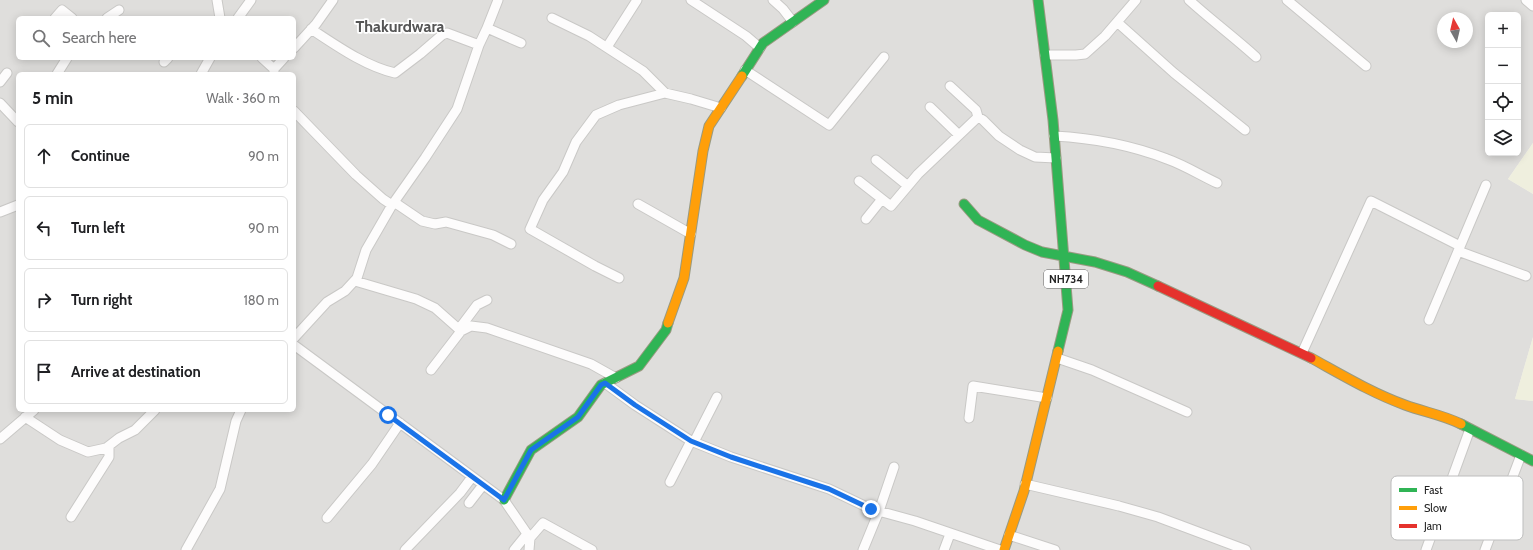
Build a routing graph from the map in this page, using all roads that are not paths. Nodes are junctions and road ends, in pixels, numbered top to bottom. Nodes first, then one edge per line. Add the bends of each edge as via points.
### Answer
1 (217, 0) edge
2 (251, 0) edge
3 (333, 0) edge
4 (498, 0) edge
5 (636, 0) edge
6 (772, 0) edge
7 (824, 0) edge
8 (1038, 0) edge
9 (1136, 0) edge
10 (1189, 0) edge
11 (1287, 0) edge
12 (1526, 0) edge
13 (696, 2) edge
14 (1533, 6) edge
15 (119, 10) dead end
16 (57, 16) edge
17 (70, 16) edge
18 (110, 16) edge
19 (220, 16) edge
20 (239, 16) edge
21 (552, 18) dead end
22 (793, 22) junction
23 (1117, 22) junction
24 (487, 28) junction
25 (311, 29) junction
26 (521, 43) dead end
27 (479, 45) junction
28 (296, 46) edge
29 (607, 47) junction
30 (760, 48) junction
31 (1045, 55) junction
32 (884, 57) dead end
33 (1256, 57) dead end
34 (66, 60) edge
35 (209, 60) edge
36 (264, 60) edge
37 (283, 60) edge
38 (1366, 66) dead end
39 (745, 70) junction
40 (58, 72) edge
41 (202, 72) edge
42 (274, 72) edge
43 (7, 73) dead end
44 (0, 82) edge
45 (950, 86) dead end
46 (665, 93) junction
47 (0, 104) edge
48 (930, 107) dead end
49 (721, 108) junction
50 (296, 112) edge
51 (978, 117) junction
52 (16, 120) edge
53 (1245, 130) dead end
54 (959, 135) junction
55 (1054, 136) junction
56 (1056, 158) junction
57 (876, 160) dead end
58 (859, 181) dead end
59 (1217, 183) dead end
60 (1486, 185) dead end
61 (908, 186) junction
62 (882, 199) junction
63 (393, 203) junction
64 (638, 204) dead end
65 (964, 204) dead end
66 (16, 206) edge
67 (0, 212) edge
68 (866, 219) dead end
69 (692, 234) junction
70 (511, 244) dead end
71 (1459, 248) junction
72 (1064, 256) junction
73 (1526, 276) dead end
74 (620, 278) dead end
75 (355, 281) junction
76 (487, 300) dead end
77 (1429, 320) dead end
78 (460, 330) junction
79 (296, 336) edge
80 (296, 346) edge
81 (1302, 353) junction
82 (1057, 358) junction
83 (431, 370) dead end
84 (616, 378) junction
85 (605, 383) junction
86 (717, 397) dead end
87 (1047, 398) junction
88 (31, 412) edge
89 (153, 412) edge
90 (240, 412) edge
91 (1186, 412) dead end
92 (25, 417) junction
93 (969, 418) dead end
94 (400, 423) junction
95 (1470, 429) junction
96 (0, 439) edge
97 (693, 441) junction
98 (109, 446) junction
99 (1521, 455) junction
100 (1533, 461) edge
101 (894, 467) dead end
102 (1453, 476) edge
103 (1513, 476) edge
104 (472, 477) junction
105 (670, 482) dead end
106 (483, 484) junction
107 (1025, 484) junction
108 (504, 500) junction
109 (469, 503) dead end
110 (879, 511) junction
111 (72, 517) dead end
112 (327, 518) dead end
113 (950, 534) junction
114 (1009, 535) junction
115 (528, 536) junction
116 (1430, 540) edge
117 (1489, 540) edge
118 (186, 550) edge
119 (405, 550) edge
120 (514, 550) edge
121 (530, 550) edge
122 (592, 550) edge
123 (863, 550) edge
124 (944, 550) edge
125 (1000, 550) edge
126 (1004, 550) edge
127 (1056, 550) edge
128 (1246, 550) edge
129 (1426, 550) edge
130 (1485, 550) edge

1 - 19 street
2 - 20 street
3 - 25 street
4 - 24 street
5 - 29 street
6 - 22 street
7 - 22 main road
8 - 31 main road, NH734
9 - 23 street
10 - 33 street
11 - 38 street
12 - 14 street
13 - 30 street
15 - 18 street
16 - 17 street via 62,10
21 - 29 street
22 - 30 main road via 763,43
23 - 31 street via 1085,54
23 - 53 street via 1174,73
24 - 26 street
24 - 27 street
25 - 27 street via 349,53 396,73 447,33
25 - 28 street
27 - 63 street via 457,109
29 - 46 street via 643,71
30 - 39 main road
31 - 55 main road, NH734
32 - 39 street via 829,125
34 - 40 street
35 - 41 street
36 - 42 street
37 - 42 street
39 - 49 main road
43 - 44 street
45 - 51 street via 976,110
46 - 49 street
46 - 74 street via 619,105 596,115 576,142 563,172 543,200 530,229
47 - 52 street
48 - 54 street
49 - 69 main road via 709,126 702,151
50 - 63 street via 356,175 383,199
51 - 54 street
51 - 56 street via 1020,150 1035,156
54 - 61 street
55 - 56 main road, NH734
55 - 59 street via 1080,137 1151,153
56 - 72 main road, NH734
57 - 61 street
58 - 62 street
60 - 71 street
61 - 62 street via 891,206
62 - 68 street
63 - 70 street via 422,221 436,224 446,222 493,235
63 - 75 street via 366,250
64 - 69 street
65 - 72 main road via 978,220 1042,252
66 - 67 street
69 - 84 main road via 684,278 666,330 639,366
71 - 73 street
71 - 77 street
71 - 81 street via 1371,200
72 - 81 main road via 1127,272
72 - 82 main road, NH734 via 1068,310
75 - 78 street via 416,299 435,308
75 - 79 street via 327,302
76 - 78 street via 476,306
78 - 83 street
78 - 84 street via 471,326 487,328 592,364
80 - 94 street
81 - 95 main road via 1354,382 1405,405 1448,418
82 - 87 main road, NH734
82 - 91 street via 1092,370
84 - 85 main road
85 - 97 street
85 - 108 main road via 578,417 531,450
86 - 97 street
87 - 93 street via 973,386
87 - 107 main road, NH734
88 - 92 street
89 - 98 street via 135,430
90 - 118 street via 220,489
92 - 96 street
92 - 98 street via 60,440 88,452
94 - 104 street
94 - 112 street via 372,464
95 - 99 main road
95 - 102 street
97 - 105 street
97 - 110 street via 731,457 829,489
98 - 111 street via 109,457
99 - 100 main road
99 - 103 street
101 - 110 street
104 - 106 street
104 - 119 street
106 - 108 street
106 - 109 street
107 - 114 main road, NH734
107 - 128 street via 1158,517
108 - 115 street
110 - 113 street
110 - 123 street
113 - 124 street
113 - 125 street
114 - 126 main road, NH734
114 - 127 street
115 - 120 street
115 - 121 street
115 - 122 street via 543,523
116 - 129 street
117 - 130 street

